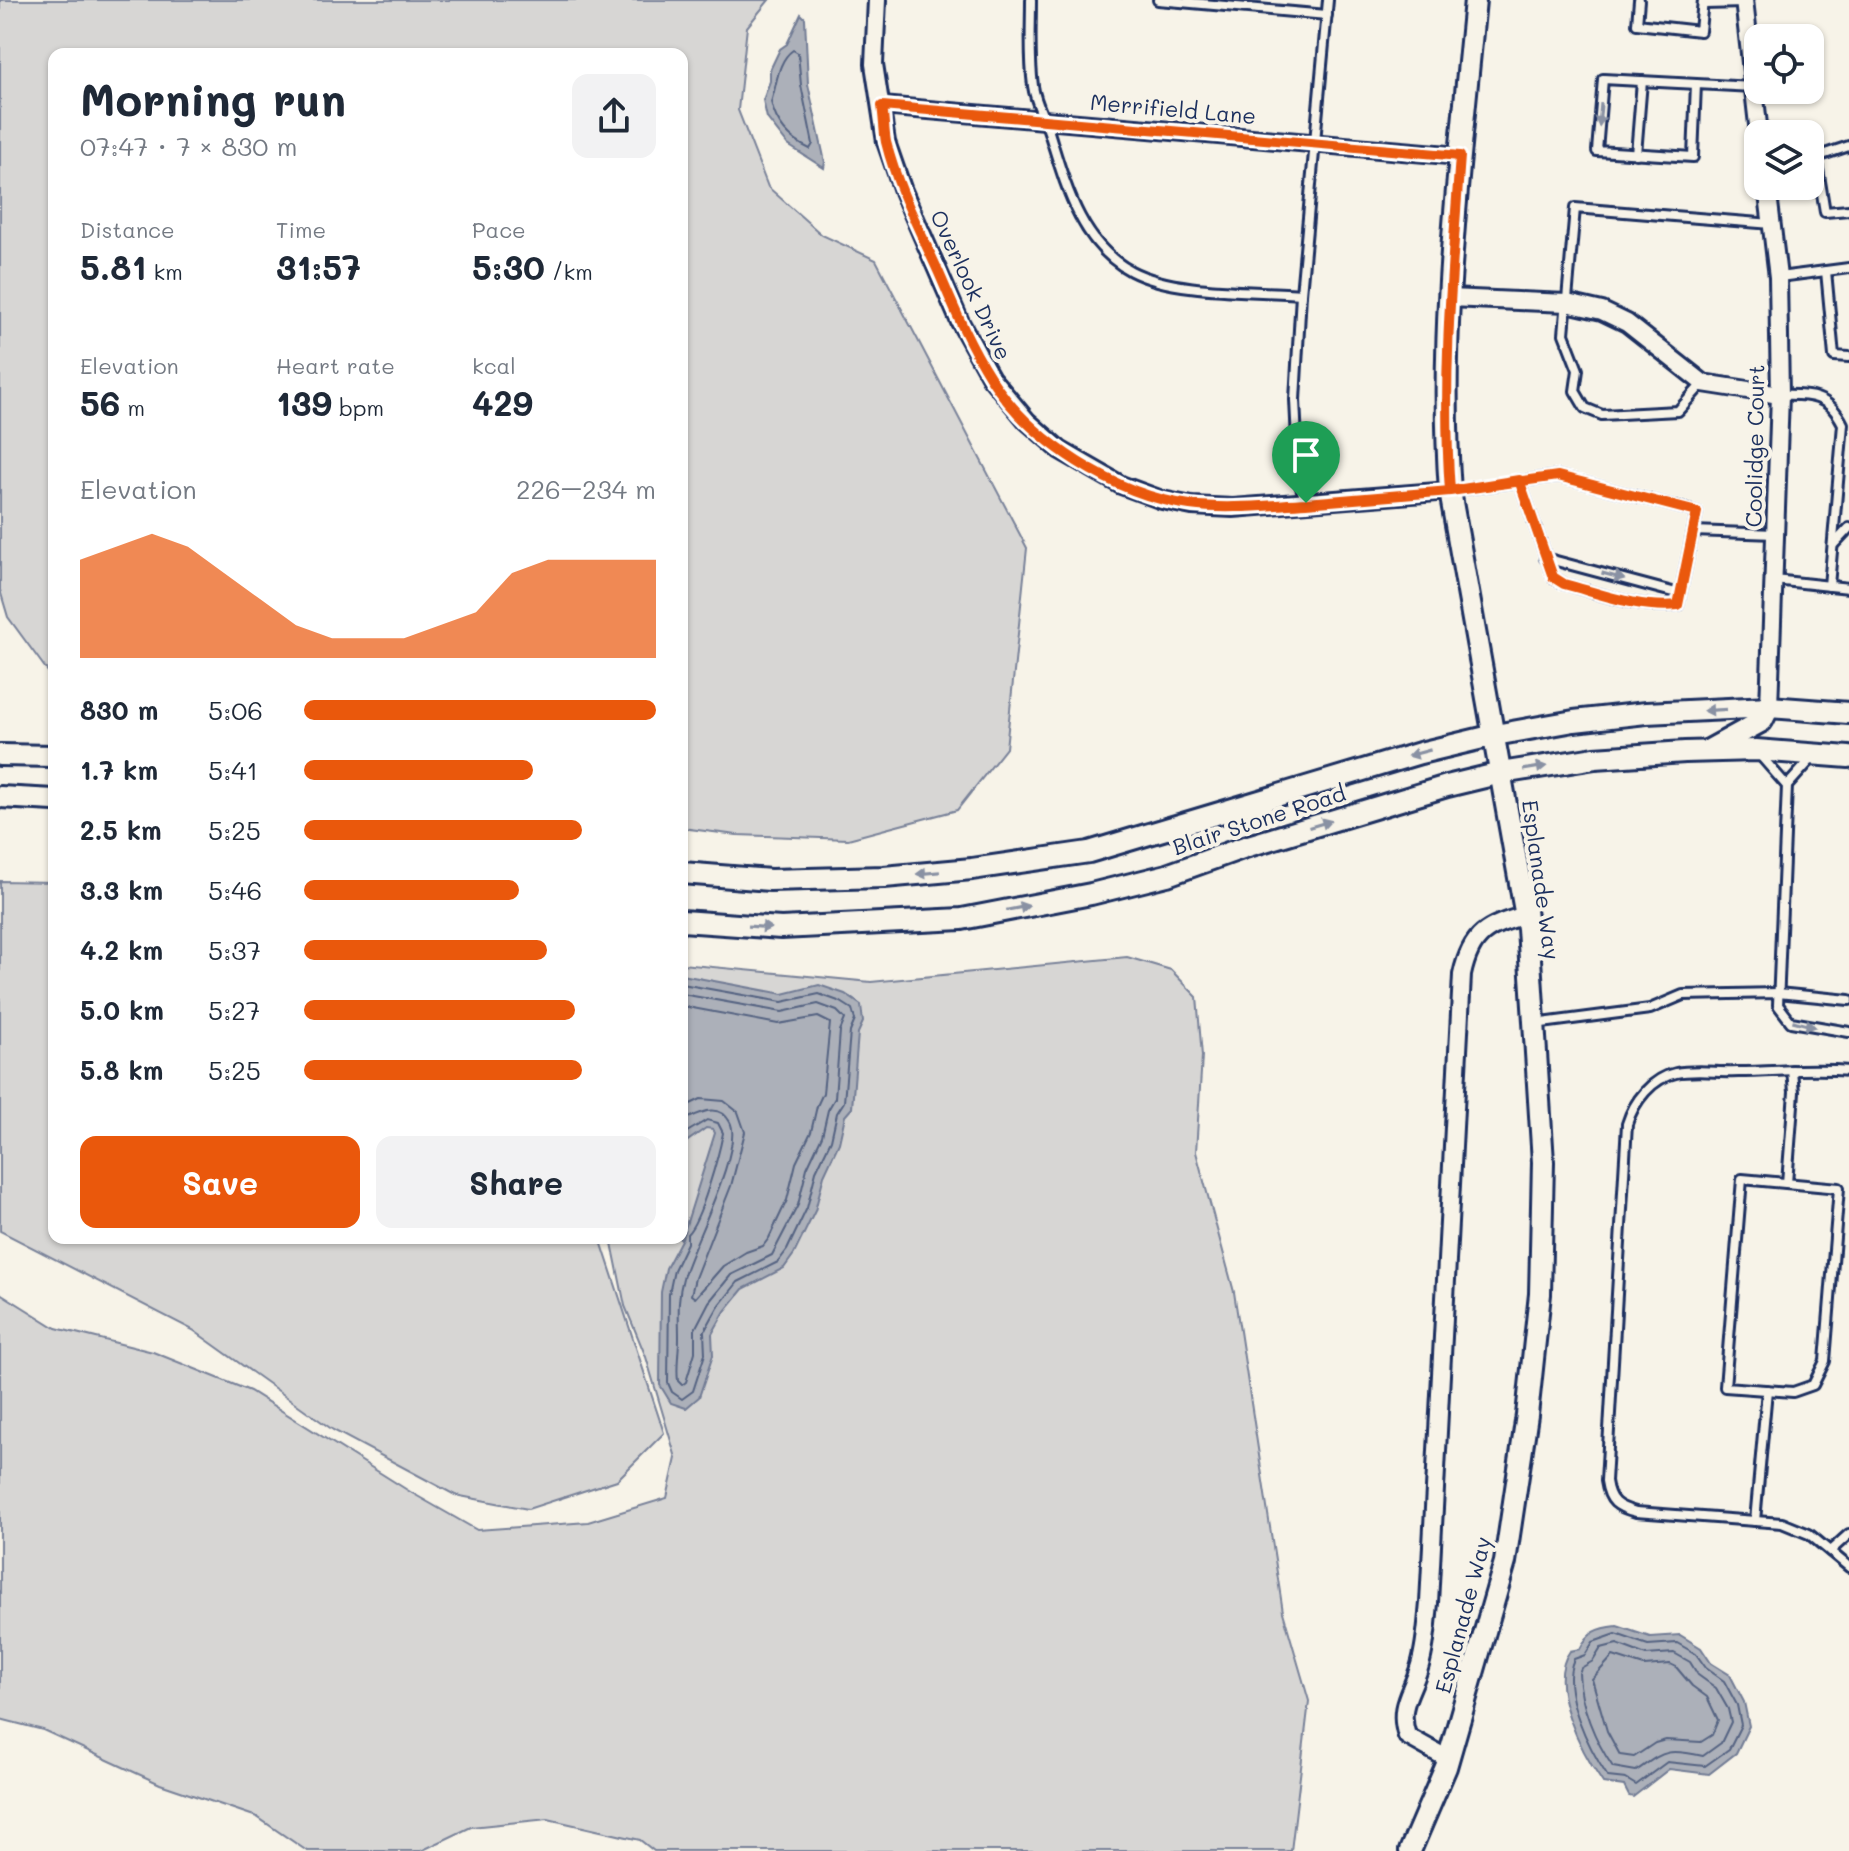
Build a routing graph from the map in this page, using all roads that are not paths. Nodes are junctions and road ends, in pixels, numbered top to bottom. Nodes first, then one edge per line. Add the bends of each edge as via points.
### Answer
1 (877, 0) edge
2 (1031, 0) edge
3 (1158, 0) edge
4 (1328, 0) edge
5 (1475, 0) edge
6 (1639, 0) edge
7 (1703, 2) edge
8 (1744, 2) edge
9 (1327, 15) junction
10 (1746, 24) edge
11 (1642, 81) junction
12 (1696, 84) junction
13 (1744, 87) edge
14 (882, 106) junction
15 (1044, 120) junction
16 (1317, 143) junction
17 (1849, 146) edge
18 (1636, 154) junction
19 (1824, 154) edge
20 (1460, 156) junction
21 (1769, 200) edge
22 (1822, 200) edge
23 (1849, 210) edge
24 (1772, 224) junction
25 (1849, 268) edge
26 (1826, 271) junction
27 (1778, 277) junction
28 (1301, 294) junction
29 (1449, 298) junction
30 (1567, 303) junction
31 (1849, 357) edge
32 (1703, 383) junction
33 (1780, 395) junction
34 (1846, 424) edge
35 (1519, 480) junction
36 (1450, 491) junction
37 (1306, 503) junction
38 (1849, 528) edge
39 (1693, 531) junction
40 (1775, 534) junction
41 (1832, 545) junction
42 (1545, 558) junction
43 (1773, 580) junction
44 (1829, 586) junction
45 (1849, 588) edge
46 (1680, 594) junction
47 (1769, 707) junction
48 (1849, 713) edge
49 (1495, 735) junction
50 (1756, 750) junction
51 (1705, 752) junction
52 (1816, 753) junction
53 (0, 755) edge
54 (48, 756) edge
55 (1849, 757) edge
56 (1501, 773) junction
57 (1787, 786) junction
58 (0, 797) edge
59 (48, 800) edge
60 (688, 873) edge
61 (1526, 915) junction
62 (688, 921) edge
63 (1778, 993) junction
64 (1849, 1000) edge
65 (1533, 1024) junction
66 (1849, 1032) edge
67 (1792, 1070) junction
68 (1849, 1071) edge
69 (1787, 1183) junction
70 (1767, 1390) junction
71 (1755, 1521) junction
72 (1849, 1534) edge
73 (1830, 1551) junction
74 (1849, 1567) edge
75 (1448, 1759) junction
76 (1410, 1851) edge

1 - 14 street, Overlook Drive via 874,64
2 - 15 lane via 1033,90
3 - 9 lane
4 - 9 lane
5 - 20 street, Esplanade Way
6 - 7 lane via 1637,24 1700,31
7 - 8 lane
8 - 10 street
9 - 16 lane
11 - 12 lane
11 - 18 lane
11 -> 18 lane via 1603,79 1597,151
12 - 13 lane
12 - 18 lane via 1693,157
14 - 15 street, Merrifield Lane
14 - 37 street, Overlook Drive via 886,142 903,191 960,322 991,378 1027,421 1094,471 1162,500 1233,508
15 - 16 street, Merrifield Lane
15 - 28 lane via 1082,223 1132,272 1182,285
16 - 20 street, Merrifield Lane
16 - 28 lane
17 - 19 lane
20 - 29 street, Esplanade Way
21 - 24 street, Coolidge Court
22 - 23 lane via 1825,212
24 - 27 street, Coolidge Court
24 - 30 lane via 1575,208
25 - 26 lane
26 - 27 lane
26 - 31 lane via 1834,356
27 - 33 street, Coolidge Court
28 - 37 lane via 1295,400 1299,481
29 - 30 street
29 - 36 street, Esplanade Way
30 - 32 street via 1627,323
30 - 32 lane via 1564,334 1578,370 1575,391 1585,408 1602,415 1678,411
32 - 33 street
33 - 34 lane via 1817,398 1835,407
33 - 40 street, Coolidge Court
34 - 41 lane
35 - 36 lane
35 - 39 lane via 1558,476 1697,512
35 - 42 lane
36 - 37 street, Overlook Drive
36 - 49 street, Esplanade Way
38 - 41 lane
39 - 40 lane
39 - 46 lane
40 - 43 street, Coolidge Court
41 - 44 lane
42 -> 46 lane
42 - 46 lane via 1553,577 1564,584 1640,605 1678,605
43 - 44 lane
43 - 47 street, Coolidge Court
44 - 45 lane
47 - 48 street, Blair Stone Road
47 -> 49 street, Blair Stone Road via 1646,713
47 - 51 street via 1762,721
49 - 56 street, Esplanade Way
49 -> 60 street, Blair Stone Road via 1089,852 884,877 770,880
50 - 51 street, Blair Stone Road
50 - 52 street, Blair Stone Road
50 - 57 lane
56 -> 51 street, Blair Stone Road via 1595,758
52 - 55 street, Blair Stone Road
52 - 57 lane
53 - 54 street
56 - 61 street, Esplanade Way
62 -> 56 street, Blair Stone Road via 781,928 962,919 1167,875 1274,838
57 - 63 lane
58 - 59 street
61 - 65 street, Esplanade Way
61 - 75 street via 1482,932 1472,943 1462,975 1429,1603 1421,1664 1402,1721 1407,1736
63 - 64 lane
63 - 65 lane via 1683,995 1650,1009
63 -> 66 lane via 1778,1005 1791,1022
65 - 75 street, Esplanade Way via 1542,1192 1540,1294 1527,1415 1505,1562
67 - 68 lane
67 - 69 lane
67 - 71 lane via 1676,1073 1642,1095 1627,1124 1608,1494 1619,1508 1636,1512
69 - 70 lane via 1742,1179 1725,1387
69 - 70 lane via 1839,1188 1825,1361 1813,1385 1793,1392
70 - 71 lane
71 - 73 lane via 1782,1523 1809,1534
72 - 73 lane
73 - 74 lane
75 - 76 street, Esplanade Way

